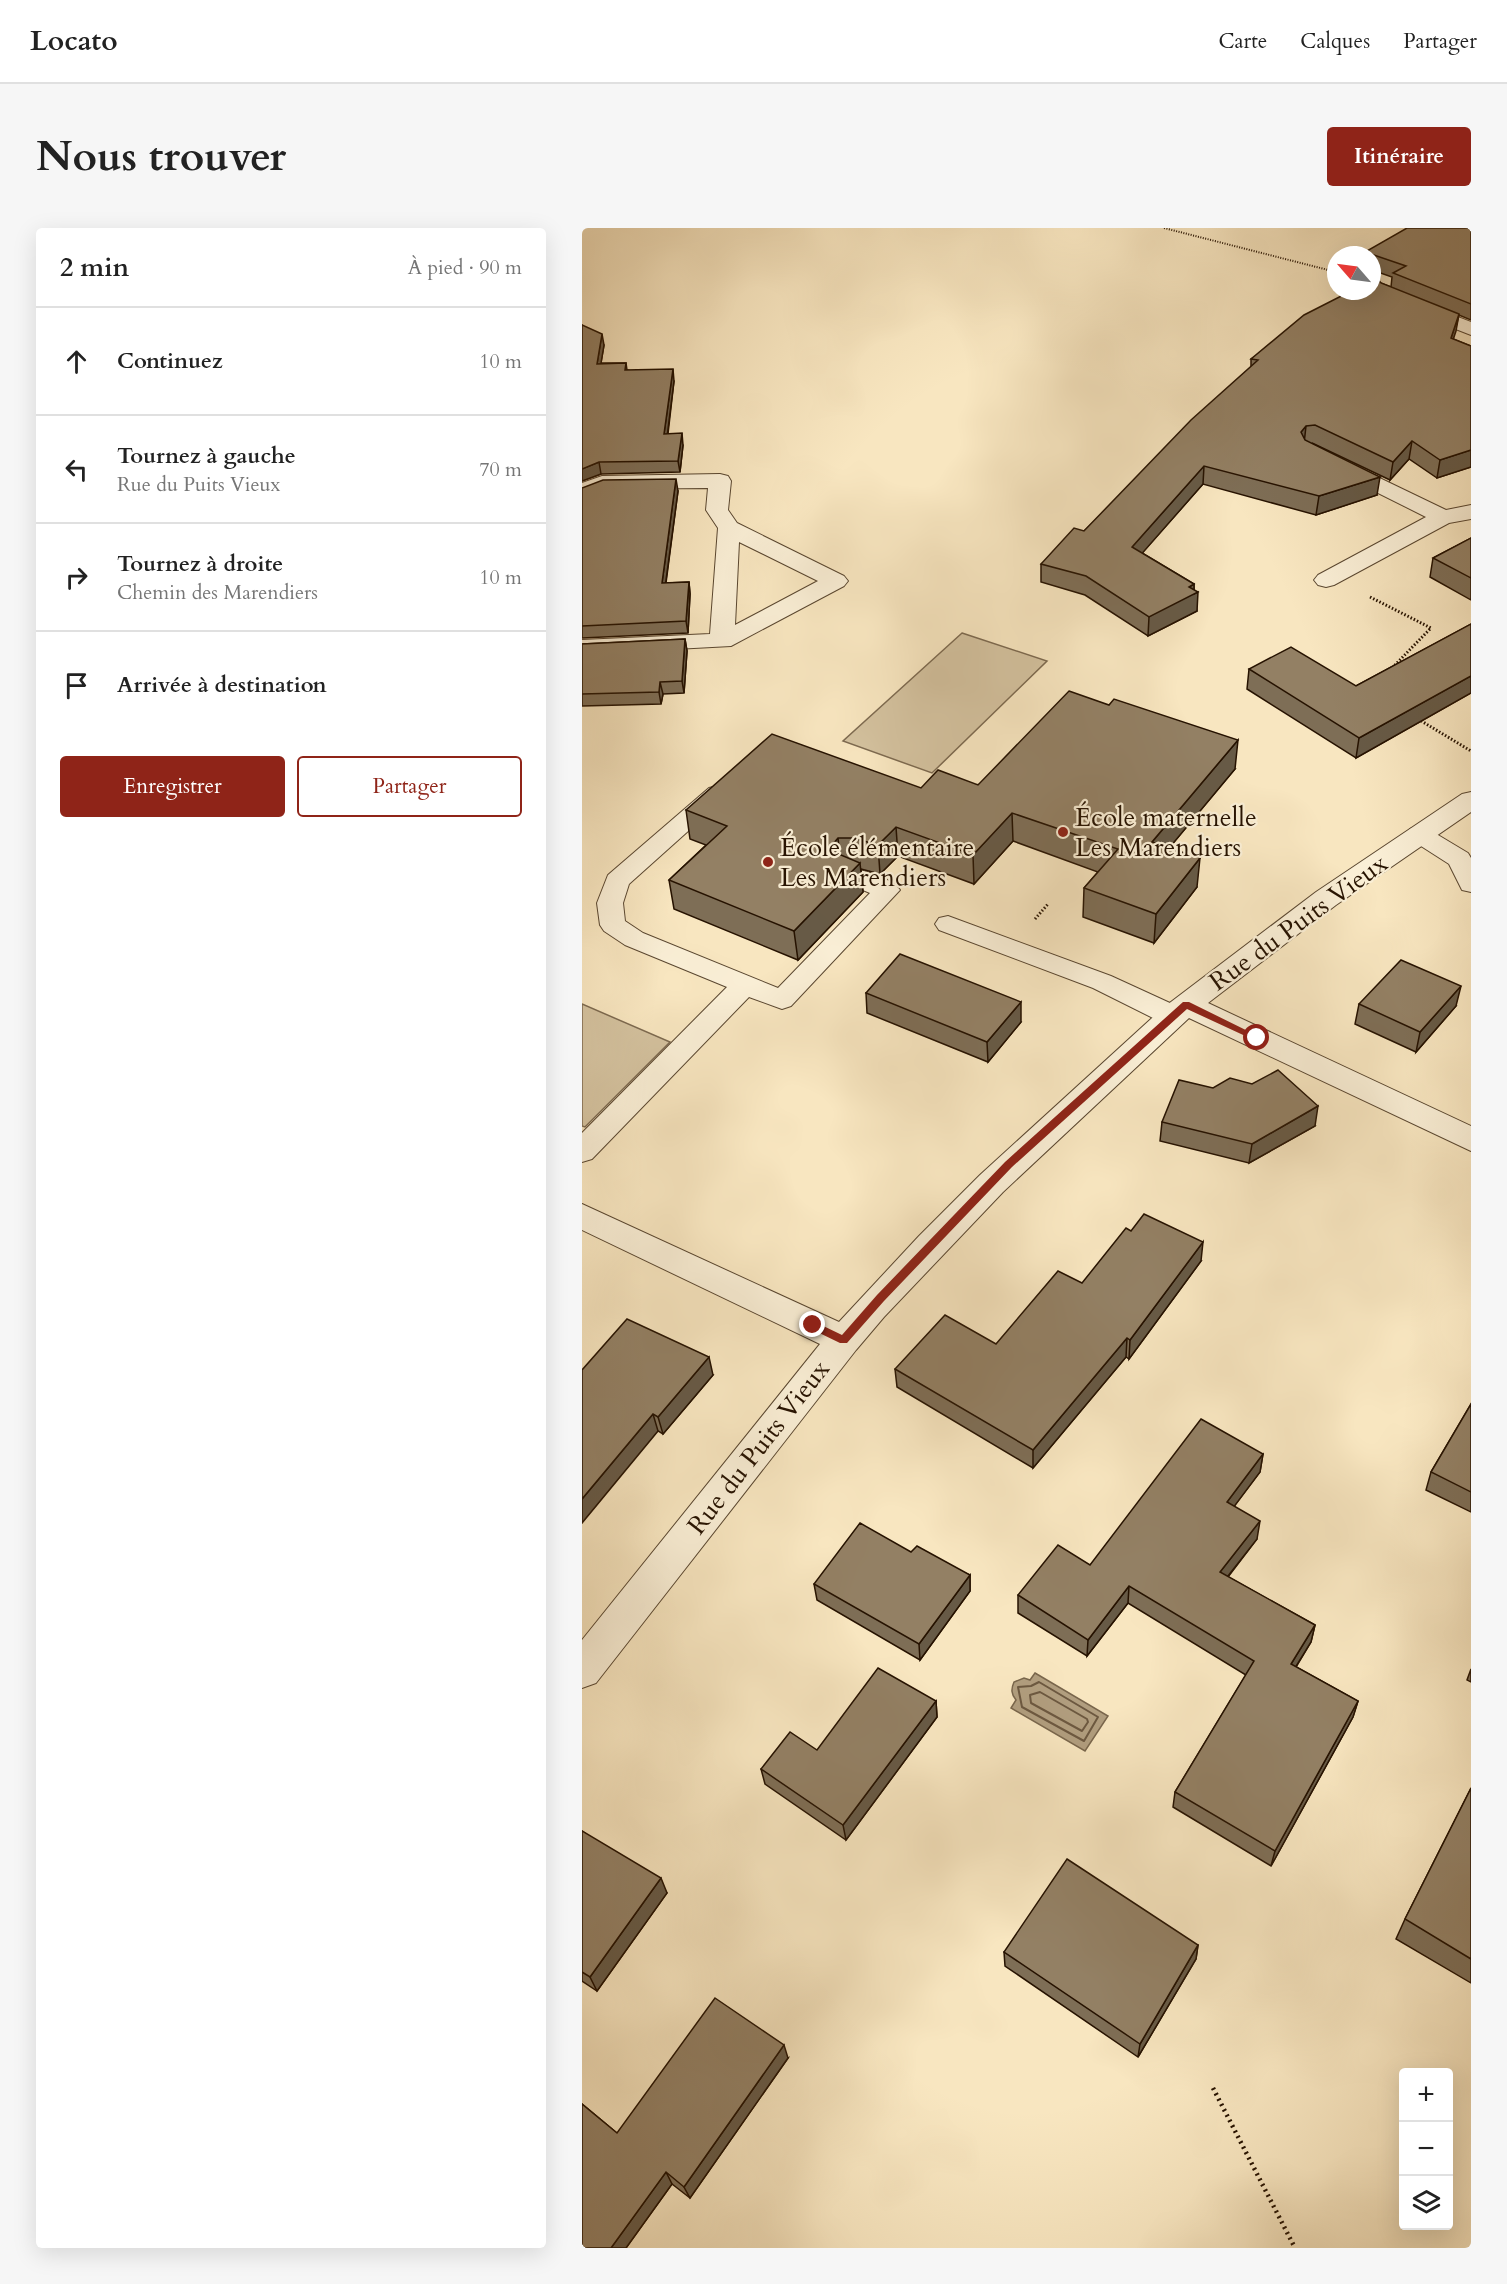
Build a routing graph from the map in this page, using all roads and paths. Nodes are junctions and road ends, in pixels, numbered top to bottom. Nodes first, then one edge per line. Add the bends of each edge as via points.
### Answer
1 (1164, 228) edge
2 (1327, 270) edge
3 (1396, 299) edge
4 (1471, 329) edge
5 (1322, 456) edge
6 (582, 491) edge
7 (1471, 512) edge
8 (1443, 517) junction
9 (729, 528) junction
10 (1326, 580) joint
11 (722, 641) junction
12 (582, 647) edge
13 (1385, 675) edge
14 (1418, 719) edge
15 (1471, 751) edge
16 (733, 779) edge
17 (1471, 801) edge
18 (1419, 834) junction
19 (850, 875) edge
20 (1471, 884) edge
21 (948, 924) dead end
22 (745, 985) junction
23 (1180, 1010) junction
24 (1471, 1140) edge
25 (582, 1151) edge
26 (582, 1216) edge
27 (844, 1340) junction
28 (584, 1664) edge
29 (1213, 2088) dead end
30 (1295, 2248) edge

1 - 2 path
3 - 4 street
5 - 8 street
6 - 9 street via 602,483 720,481 717,510
7 - 8 street
8 - 10 street
9 - 11 street
9 - 11 street via 836,581
10 - 13 path via 1370,596 1431,628
11 - 12 street
14 - 15 path
16 - 22 lane via 617,881 610,903 613,925 634,939
17 - 18 street, Rue du Puits Vieux
18 - 20 lane via 1459,859
18 - 23 street, Rue du Puits Vieux
19 - 22 lane via 886,890 782,1000
21 - 23 lane
22 - 25 lane
23 - 24 street
23 - 27 street, Rue du Puits Vieux via 1009,1164
26 - 27 street
27 - 28 street, Rue du Puits Vieux
29 - 30 path

